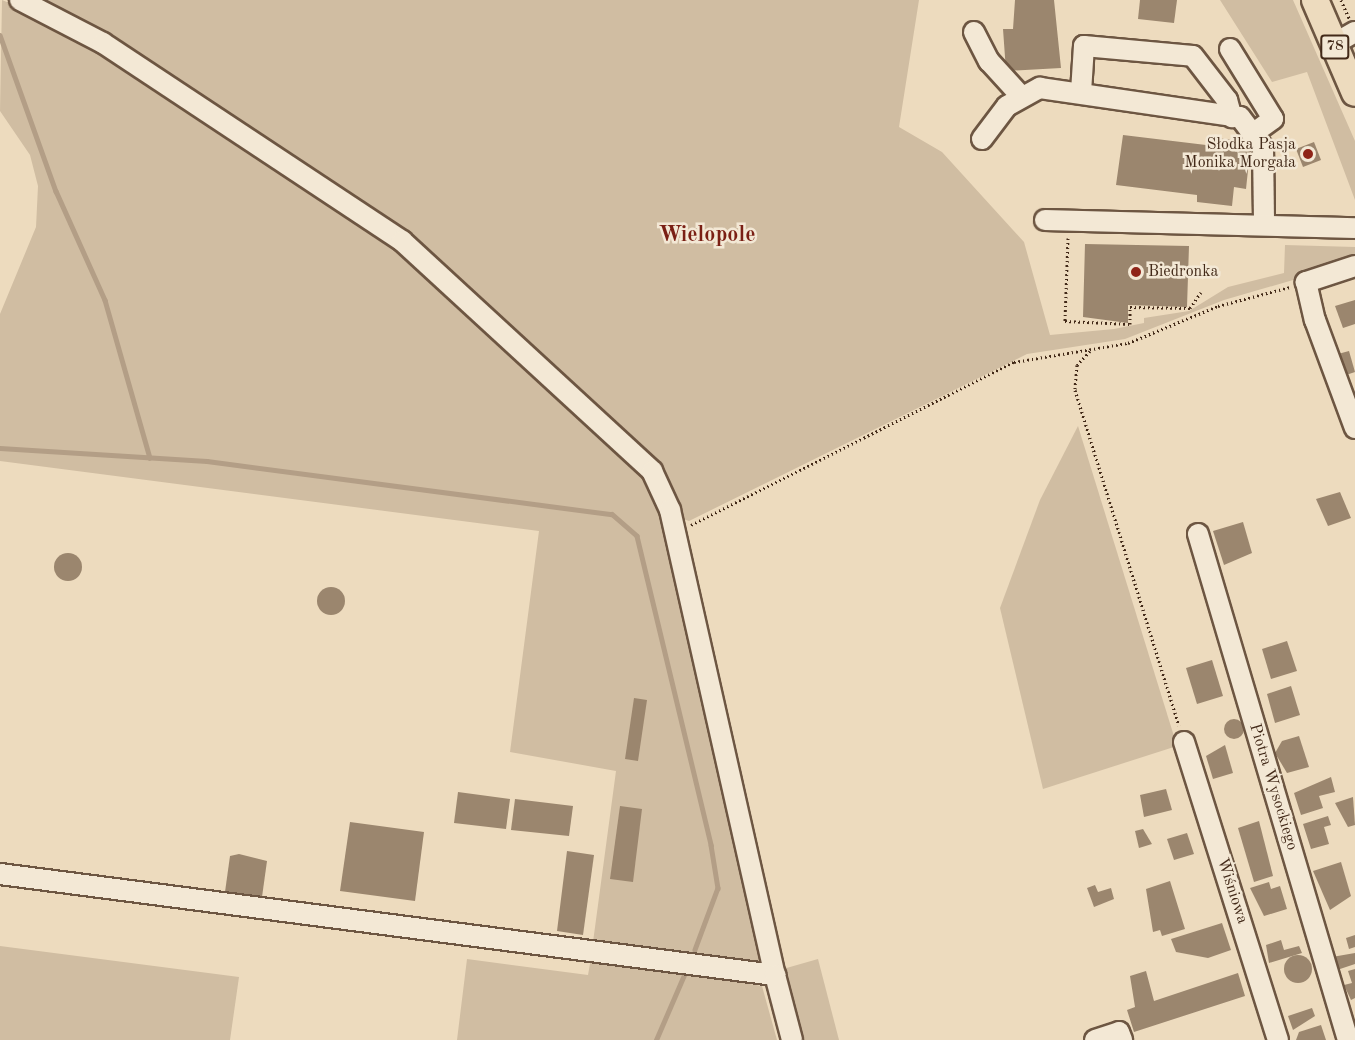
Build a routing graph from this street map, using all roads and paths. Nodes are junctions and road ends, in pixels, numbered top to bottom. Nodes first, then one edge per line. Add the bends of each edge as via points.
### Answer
1 (20, 0) edge
2 (1315, 0) edge
3 (1341, 0) edge
4 (1344, 7) dead end
5 (974, 32) dead end
6 (1344, 38) edge
7 (1230, 49) dead end
8 (1081, 92) junction
9 (1355, 93) edge
10 (1020, 95) junction
11 (1232, 117) junction
12 (1252, 134) junction
13 (982, 139) dead end
14 (1045, 220) dead end
15 (1264, 223) junction
16 (1355, 228) edge
17 (1067, 242) dead end
18 (1355, 266) edge
19 (1306, 282) junction
20 (1201, 292) dead end
21 (1091, 350) junction
22 (1355, 428) edge
23 (671, 516) junction
24 (1198, 534) dead end
25 (1184, 742) joint
26 (0, 874) edge
27 (774, 975) junction
28 (792, 1040) edge
29 (1095, 1040) edge
30 (1122, 1040) edge
31 (1278, 1040) edge
32 (1348, 1040) edge

1 - 23 street via 103,43 402,241 642,459 658,480
2 - 6 main road, 78
3 - 4 path
5 - 10 street via 989,61
6 - 9 main road, 78
7 - 12 street via 1273,119
8 - 10 street via 1040,88
8 - 11 street via 1118,97 1141,107
8 - 11 street via 1084,46 1192,56 1227,100
10 - 13 street
11 - 12 street via 1240,117
12 - 15 street via 1263,148
14 - 15 street
15 - 16 street
17 - 20 path via 1065,321 1130,324 1130,307 1190,308
18 - 19 street
19 - 21 path
19 - 22 street via 1312,313
21 - 23 path via 1014,362 693,526
21 - 25 path via 1077,364 1075,390
23 - 27 street
24 - 32 street, Piotra Wysockiego
25 - 31 street, Wiśniowa
26 - 27 street
27 - 28 street
29 - 30 street via 1119,1032

